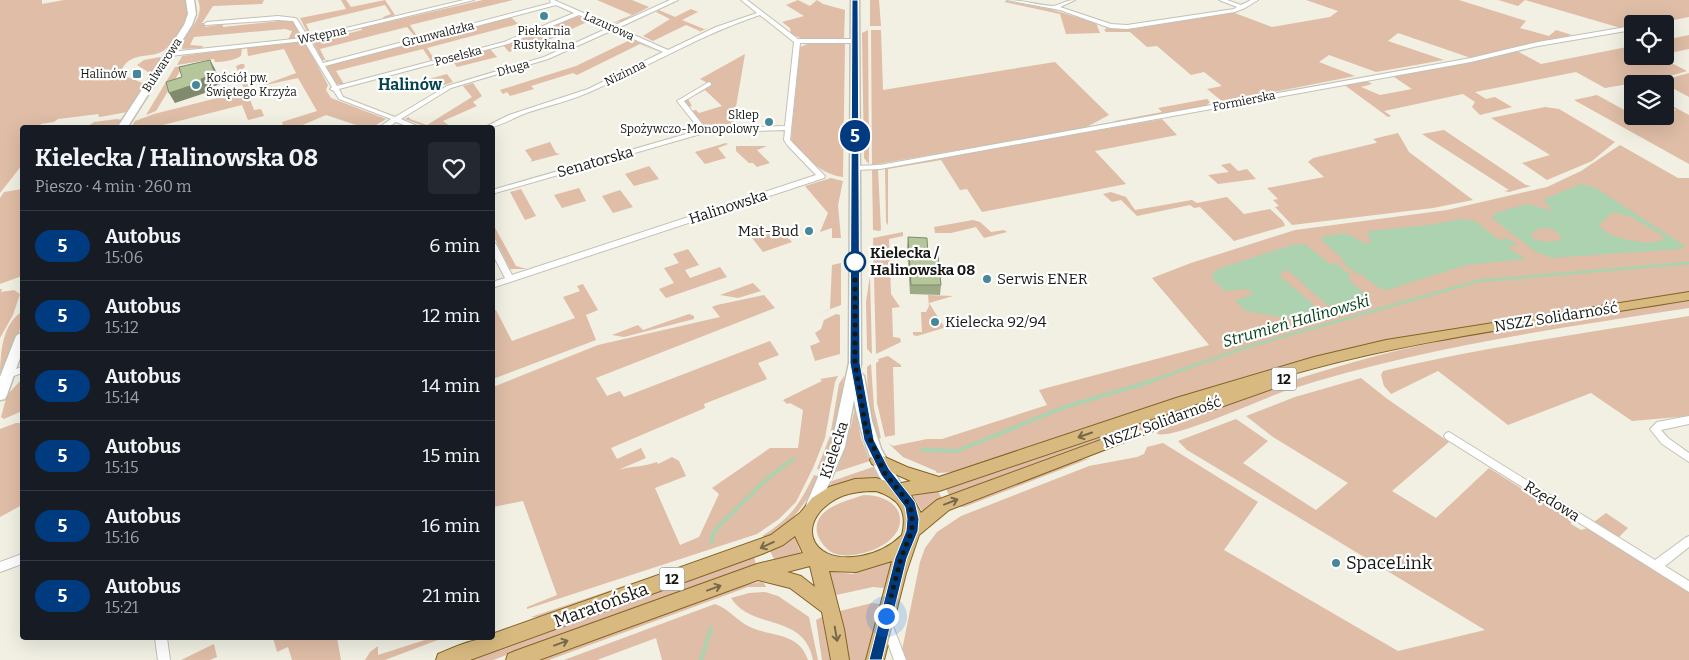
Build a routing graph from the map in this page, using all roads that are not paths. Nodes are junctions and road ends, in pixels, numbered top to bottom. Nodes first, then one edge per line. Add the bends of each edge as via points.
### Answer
1 (190, 0) edge
2 (471, 0) edge
3 (675, 0) edge
4 (744, 0) edge
5 (855, 0) edge
6 (1010, 0) edge
7 (1072, 0) edge
8 (1222, 0) edge
9 (1255, 0) edge
10 (553, 1) edge
11 (1243, 7) junction
12 (1054, 8) junction
13 (578, 13) junction
14 (762, 13) junction
15 (207, 24) dead end
16 (613, 28) junction
17 (1624, 29) edge
18 (307, 39) junction
19 (797, 41) junction
20 (854, 41) junction
21 (668, 52) junction
22 (170, 54) junction
23 (320, 65) junction
24 (709, 84) dead end
25 (334, 89) junction
26 (394, 119) junction
27 (124, 125) edge
28 (385, 125) edge
29 (411, 125) edge
30 (492, 125) edge
31 (788, 128) junction
32 (704, 131) junction
33 (855, 168) junction
34 (495, 191) edge
35 (495, 250) edge
36 (510, 279) junction
37 (495, 284) edge
38 (1689, 296) edge
39 (1424, 339) junction
40 (20, 342) edge
41 (855, 363) junction
42 (20, 371) edge
43 (8, 375) junction
44 (0, 395) edge
45 (1689, 420) edge
46 (1449, 436) dead end
47 (1689, 458) edge
48 (878, 460) junction
49 (939, 484) junction
50 (897, 490) junction
51 (810, 511) junction
52 (910, 535) junction
53 (1689, 541) edge
54 (816, 558) junction
55 (20, 560) edge
56 (1656, 566) junction
57 (0, 567) edge
58 (757, 572) junction
59 (1689, 587) edge
60 (830, 608) junction
61 (886, 616) junction
62 (161, 640) edge
63 (164, 660) edge
64 (445, 660) edge
65 (515, 660) edge
66 (840, 660) edge
67 (875, 660) edge
68 (900, 660) edge

1 - 22 main road, Bulwarowa via 191,18
2 - 18 street, Wstępna
3 - 16 street, Długa
4 - 14 street
5 - 20 main road, Kielecka
6 - 12 street
7 - 12 street
8 - 11 street
9 - 11 street
10 - 13 street, Lazurowa
10 - 23 street, Grunwaldzka
11 - 12 street via 1127,28 1110,26
13 - 16 street, Lazurowa
13 - 25 street, Poselska via 506,43
14 - 19 street
14 - 21 street, Nizinna via 723,25
15 - 18 street via 293,19 299,23
16 - 21 street, Lazurowa
16 - 26 street, Długa via 546,58 449,87
17 - 33 street, Formierska via 1032,140 880,167
18 - 22 street, Wstępna
18 - 23 street
19 - 20 street
19 - 31 street, Halinowska
20 - 33 main road, Kielecka
21 - 30 street, Nizinna via 589,90 512,115
22 - 27 main road, Bulwarowa
23 - 25 street
24 - 32 street via 680,101
25 - 26 street via 345,100
26 - 28 street, Długa
26 - 29 street
31 - 32 street, Senatorska
31 - 36 street, Halinowska via 790,145 821,176
32 - 34 street, Senatorska
33 - 41 main road, Kielecka
35 - 36 street
36 - 37 street, Halinowska
38 - 39 main road, NSZZ Solidarność / 12
39 -> 49 main road, NSZZ Solidarność / 12 via 1276,372
52 -> 39 main road, NSZZ Solidarność / 12 via 920,522 942,505 1138,430 1282,380
40 - 43 main road
41 - 48 main road, Kielecka via 866,429
41 - 51 main road, Kielecka via 838,447
42 - 43 street
43 - 44 main road
45 - 47 street via 1660,425 1655,429 1665,441
46 - 56 street, Rzędowa
48 - 49 main road
48 - 50 main road, Kielecka
49 - 50 main road, NSZZ Solidarność / 12
50 - 51 main road, 12 via 882,484 860,485 837,492
50 - 52 main road via 912,512
51 - 54 main road via 802,534
51 -> 64 main road, Maratońska / 12 via 777,540 756,549
52 - 54 main road, 12 via 898,548 866,563 838,565
52 - 61 main road
53 - 56 street
54 - 58 main road, Maratońska / 12
54 - 60 main road
55 - 57 street
56 - 59 street, Rzędowa
58 - 60 main road via 796,582
65 -> 58 main road, Maratońska / 12
60 -> 66 main road
61 - 67 main road
61 - 68 street
62 - 63 street

